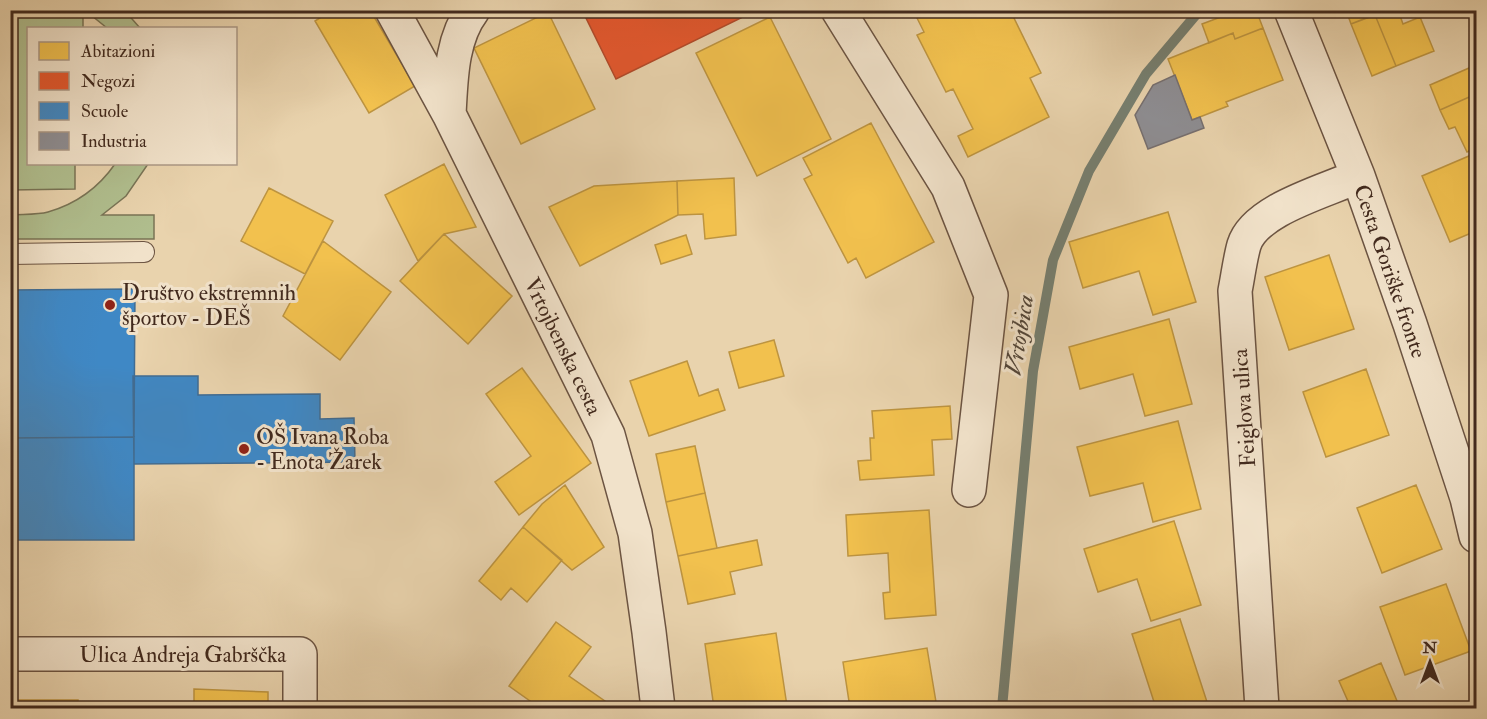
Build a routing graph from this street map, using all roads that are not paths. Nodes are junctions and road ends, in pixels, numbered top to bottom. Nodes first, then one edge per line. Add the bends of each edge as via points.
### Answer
1 (392, 10) edge
2 (473, 10) edge
3 (838, 10) edge
4 (1291, 10) edge
5 (449, 114) junction
6 (1358, 176) junction
7 (144, 252) dead end
8 (10, 254) edge
9 (969, 490) dead end
10 (1472, 497) edge
11 (1476, 536) edge
12 (10, 654) edge
13 (300, 708) edge
14 (658, 708) edge
15 (1262, 708) edge

1 - 5 street, Vrtojbenska cesta
2 - 5 street via 452,66
3 - 9 street via 948,187 991,295
4 - 6 street, Cesta Goriške fronte
5 - 14 street, Vrtojbenska cesta via 608,435 635,533
6 - 10 street, Cesta Goriške fronte
6 - 15 street, Feiglova ulica via 1279,209 1262,221 1245,242 1235,291
7 - 8 lane
10 - 11 street, Cesta Goriške fronte
12 - 13 street, Ulica Andreja Gabrščka via 300,654

